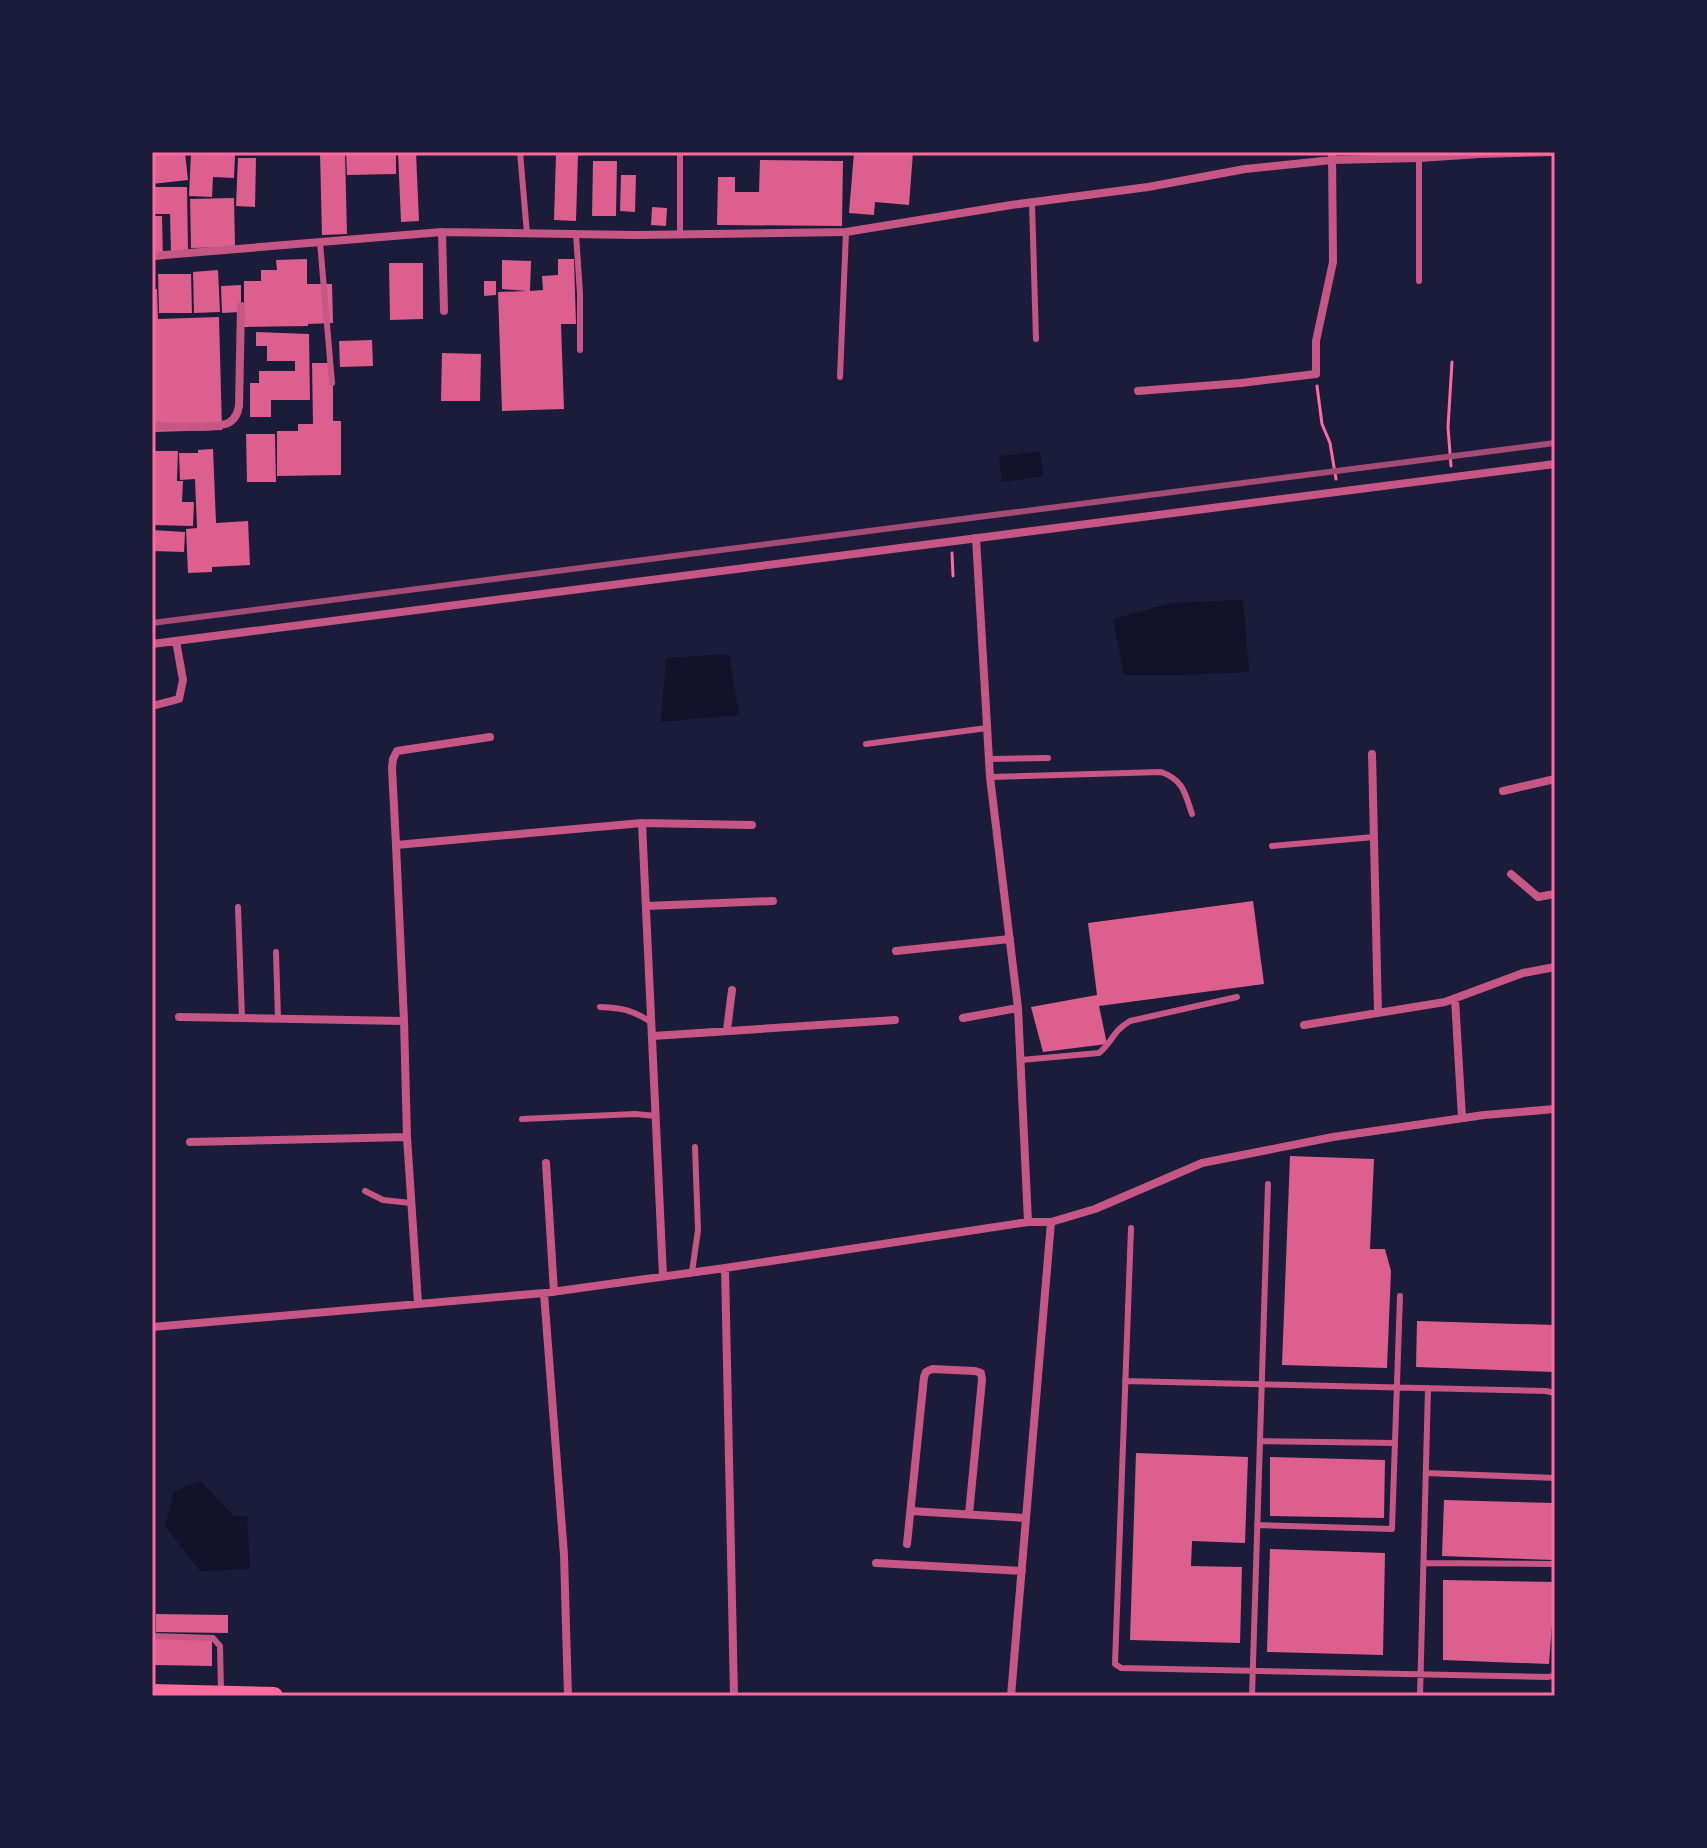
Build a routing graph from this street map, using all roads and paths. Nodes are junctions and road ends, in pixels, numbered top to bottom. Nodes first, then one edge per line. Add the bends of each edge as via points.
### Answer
1 (520, 152) edge
2 (1555, 152) edge
3 (680, 153) edge
4 (1480, 153) edge
5 (1332, 156) edge
6 (1419, 158) junction
7 (1032, 203) junction
8 (442, 232) junction
9 (846, 232) junction
10 (527, 234) junction
11 (576, 234) junction
12 (680, 234) junction
13 (320, 242) junction
14 (152, 256) edge
15 (1419, 281) dead end
16 (241, 306) dead end
17 (444, 311) dead end
18 (1036, 339) dead end
19 (580, 350) dead end
20 (1452, 362) dead end
21 (1316, 374) junction
22 (840, 377) dead end
23 (332, 383) dead end
24 (1138, 391) dead end
25 (152, 426) edge
26 (1555, 464) edge
27 (1452, 477) junction
28 (1338, 492) junction
29 (976, 538) junction
30 (952, 541) junction
31 (953, 576) dead end
32 (176, 641) junction
33 (152, 644) edge
34 (152, 706) edge
35 (987, 728) junction
36 (490, 737) dead end
37 (866, 744) dead end
38 (1372, 754) dead end
39 (1048, 758) dead end
40 (989, 759) junction
41 (990, 777) junction
42 (1555, 779) edge
43 (1503, 791) dead end
44 (1192, 814) dead end
45 (642, 823) junction
46 (752, 825) dead end
47 (1374, 837) junction
48 (396, 845) junction
49 (1272, 846) dead end
50 (1511, 874) dead end
51 (1555, 894) edge
52 (773, 901) dead end
53 (646, 906) junction
54 (238, 907) dead end
55 (1010, 939) junction
56 (896, 951) dead end
57 (276, 952) dead end
58 (1555, 967) edge
59 (732, 990) dead end
60 (1237, 997) dead end
61 (1455, 999) junction
62 (600, 1007) dead end
63 (1018, 1008) junction
64 (1378, 1013) junction
65 (179, 1017) dead end
66 (242, 1018) junction
67 (963, 1018) dead end
68 (278, 1019) junction
69 (895, 1020) dead end
70 (404, 1021) junction
71 (651, 1022) junction
72 (1304, 1025) dead end
73 (727, 1030) junction
74 (653, 1036) junction
75 (1021, 1060) junction
76 (1555, 1109) edge
77 (656, 1116) junction
78 (1462, 1118) junction
79 (522, 1119) dead end
80 (407, 1137) junction
81 (190, 1142) dead end
82 (695, 1147) dead end
83 (546, 1163) dead end
84 (1268, 1184) dead end
85 (365, 1191) dead end
86 (411, 1203) junction
87 (1028, 1222) junction
88 (1051, 1222) junction
89 (1131, 1228) dead end
90 (725, 1268) junction
91 (692, 1272) junction
92 (663, 1276) junction
93 (549, 1292) junction
94 (1400, 1296) dead end
95 (418, 1303) junction
96 (152, 1327) edge
97 (1125, 1381) junction
98 (1262, 1384) junction
99 (1397, 1387) junction
100 (1428, 1388) junction
101 (1555, 1393) edge
102 (1260, 1441) junction
103 (1395, 1443) junction
104 (1426, 1473) junction
105 (1555, 1478) edge
106 (911, 1511) junction
107 (969, 1514) junction
108 (1026, 1518) junction
109 (1257, 1525) junction
110 (907, 1544) dead end
111 (876, 1563) dead end
112 (1424, 1563) junction
113 (1555, 1564) edge
114 (1022, 1571) junction
115 (152, 1636) edge
116 (1252, 1670) junction
117 (1555, 1671) edge
118 (1421, 1674) junction
119 (152, 1693) edge
120 (221, 1694) edge
121 (274, 1696) edge
122 (568, 1696) edge
123 (734, 1696) edge
124 (1011, 1696) edge
125 (1252, 1696) edge
126 (1420, 1696) edge

1 - 10 lane
2 - 4 street
3 - 12 lane
4 - 6 street
5 - 6 street
5 - 7 street
5 - 21 street via 1333,262 1316,341
6 - 15 lane
7 - 9 street
7 - 18 lane
8 - 10 street
8 - 13 street
8 - 17 street
9 - 12 street
9 - 22 lane
10 - 11 street
11 - 12 street
11 - 19 lane
13 - 14 street
13 - 23 lane
16 - 25 street via 237,414 218,426
20 - 27 path
21 - 24 street
21 - 28 path
26 - 27 street
27 - 28 street
28 - 29 street
29 - 30 street
29 - 35 street
30 - 31 path
30 - 32 street
32 - 33 street
32 - 34 street via 183,680 179,699
35 - 37 lane
35 - 40 street
36 - 48 street via 397,751 392,768
38 - 47 street
39 - 40 lane
40 - 41 street
41 - 44 lane via 1161,772 1181,784
41 - 55 street
42 - 43 street
45 - 46 street
45 - 48 street
45 - 53 street
47 - 49 lane
47 - 64 street
48 - 70 street
50 - 51 street via 1538,897
52 - 53 street
53 - 71 street
54 - 66 lane
55 - 56 street
55 - 63 street
57 - 68 lane
58 - 61 street via 1523,973
59 - 73 street
60 - 75 lane via 1130,1021 1099,1053
61 - 64 street
61 - 78 street
62 - 71 lane via 622,1008
63 - 67 street
63 - 75 street
64 - 72 street
65 - 66 street
66 - 68 street
68 - 70 street
69 - 73 street
70 - 80 street
71 - 74 street
73 - 74 street
74 - 77 street
75 - 87 street
76 - 78 street
77 - 79 lane
77 - 92 street
78 - 88 street via 1202,1163
80 - 81 street
80 - 86 street
82 - 91 lane via 698,1230
83 - 93 street
84 - 98 lane
85 - 86 lane via 383,1200
86 - 95 street
87 - 88 street
87 - 90 street
88 - 108 street
89 - 97 lane
90 - 91 street
90 - 123 street
91 - 92 street
92 - 93 street
93 - 95 street
93 - 122 street
94 - 99 lane
95 - 96 street
97 - 98 lane
97 - 116 lane via 1115,1664
98 - 99 lane
98 - 102 lane
99 - 100 lane
99 - 103 lane
100 - 101 lane
100 - 104 lane
102 - 103 lane
102 - 109 lane
103 - 109 lane via 1392,1529
104 - 105 lane
104 - 112 lane
106 - 107 street
106 - 107 street via 926,1372 975,1371 982,1380
106 - 110 street
107 - 108 street
108 - 114 street
109 - 116 lane
111 - 114 street
112 - 113 lane
112 - 118 lane
114 - 124 street
115 - 120 lane via 213,1638 220,1646
116 - 118 lane
116 - 125 lane
117 - 118 lane via 1547,1677
118 - 126 lane
119 - 120 highway
120 - 121 highway

